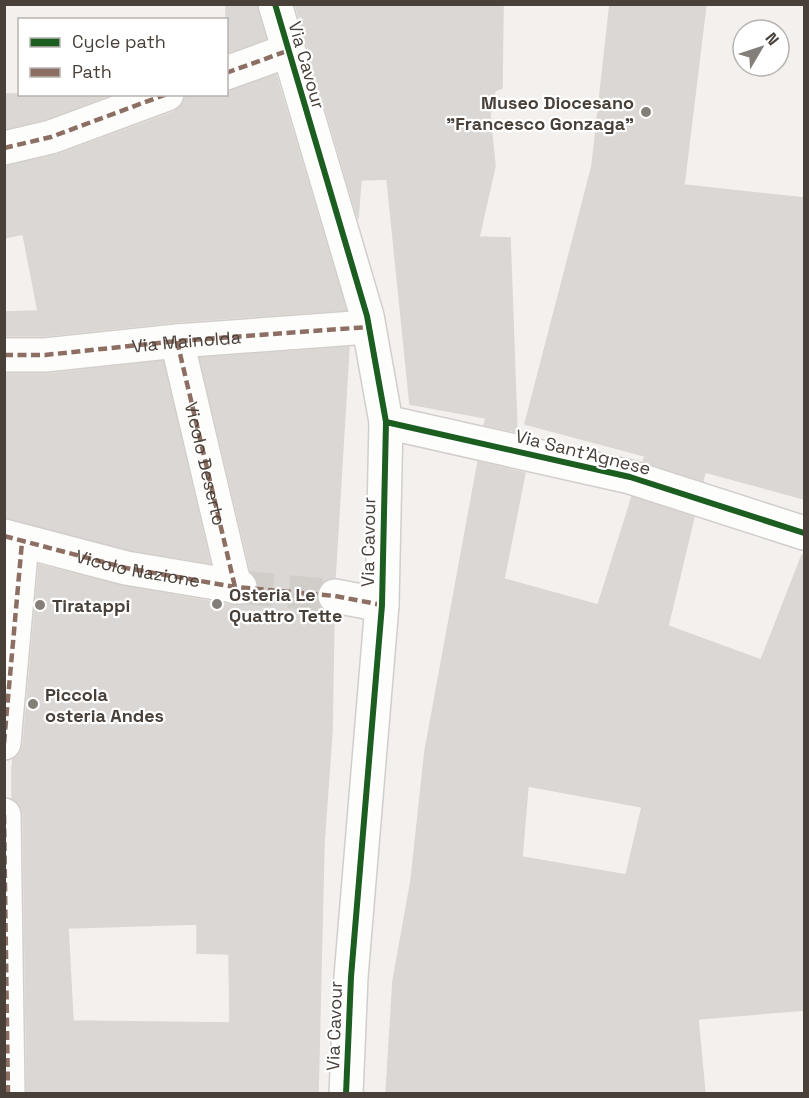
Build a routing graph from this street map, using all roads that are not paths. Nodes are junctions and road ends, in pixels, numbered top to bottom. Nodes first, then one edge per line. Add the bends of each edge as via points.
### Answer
1 (275, 4) edge
2 (287, 51) junction
3 (228, 72) edge
4 (162, 96) edge
5 (4, 148) edge
6 (368, 327) junction
7 (177, 341) junction
8 (4, 355) edge
9 (386, 422) junction
10 (804, 533) edge
11 (23, 542) edge
12 (237, 587) joint
13 (335, 596) tunnel mouth
14 (382, 606) junction
15 (4, 742) edge
16 (4, 815) edge
17 (8, 1094) edge
18 (346, 1094) edge

1 - 2 street, Via Cavour
2 - 3 street
2 - 6 street, Via Cavour
4 - 5 street via 51,137
6 - 7 street, Via Mainolda
6 - 9 street, Via Cavour
7 - 8 street, Via Mainolda via 45,355
7 - 12 street, Vicolo Deserto
9 - 10 street, Via Sant'Agnese via 630,477
9 - 14 street, Via Cavour
11 - 12 street, Vicolo Nazione via 126,568
11 - 15 street
13 - 14 street
14 - 18 street, Via Cavour via 351,977
16 - 17 street

